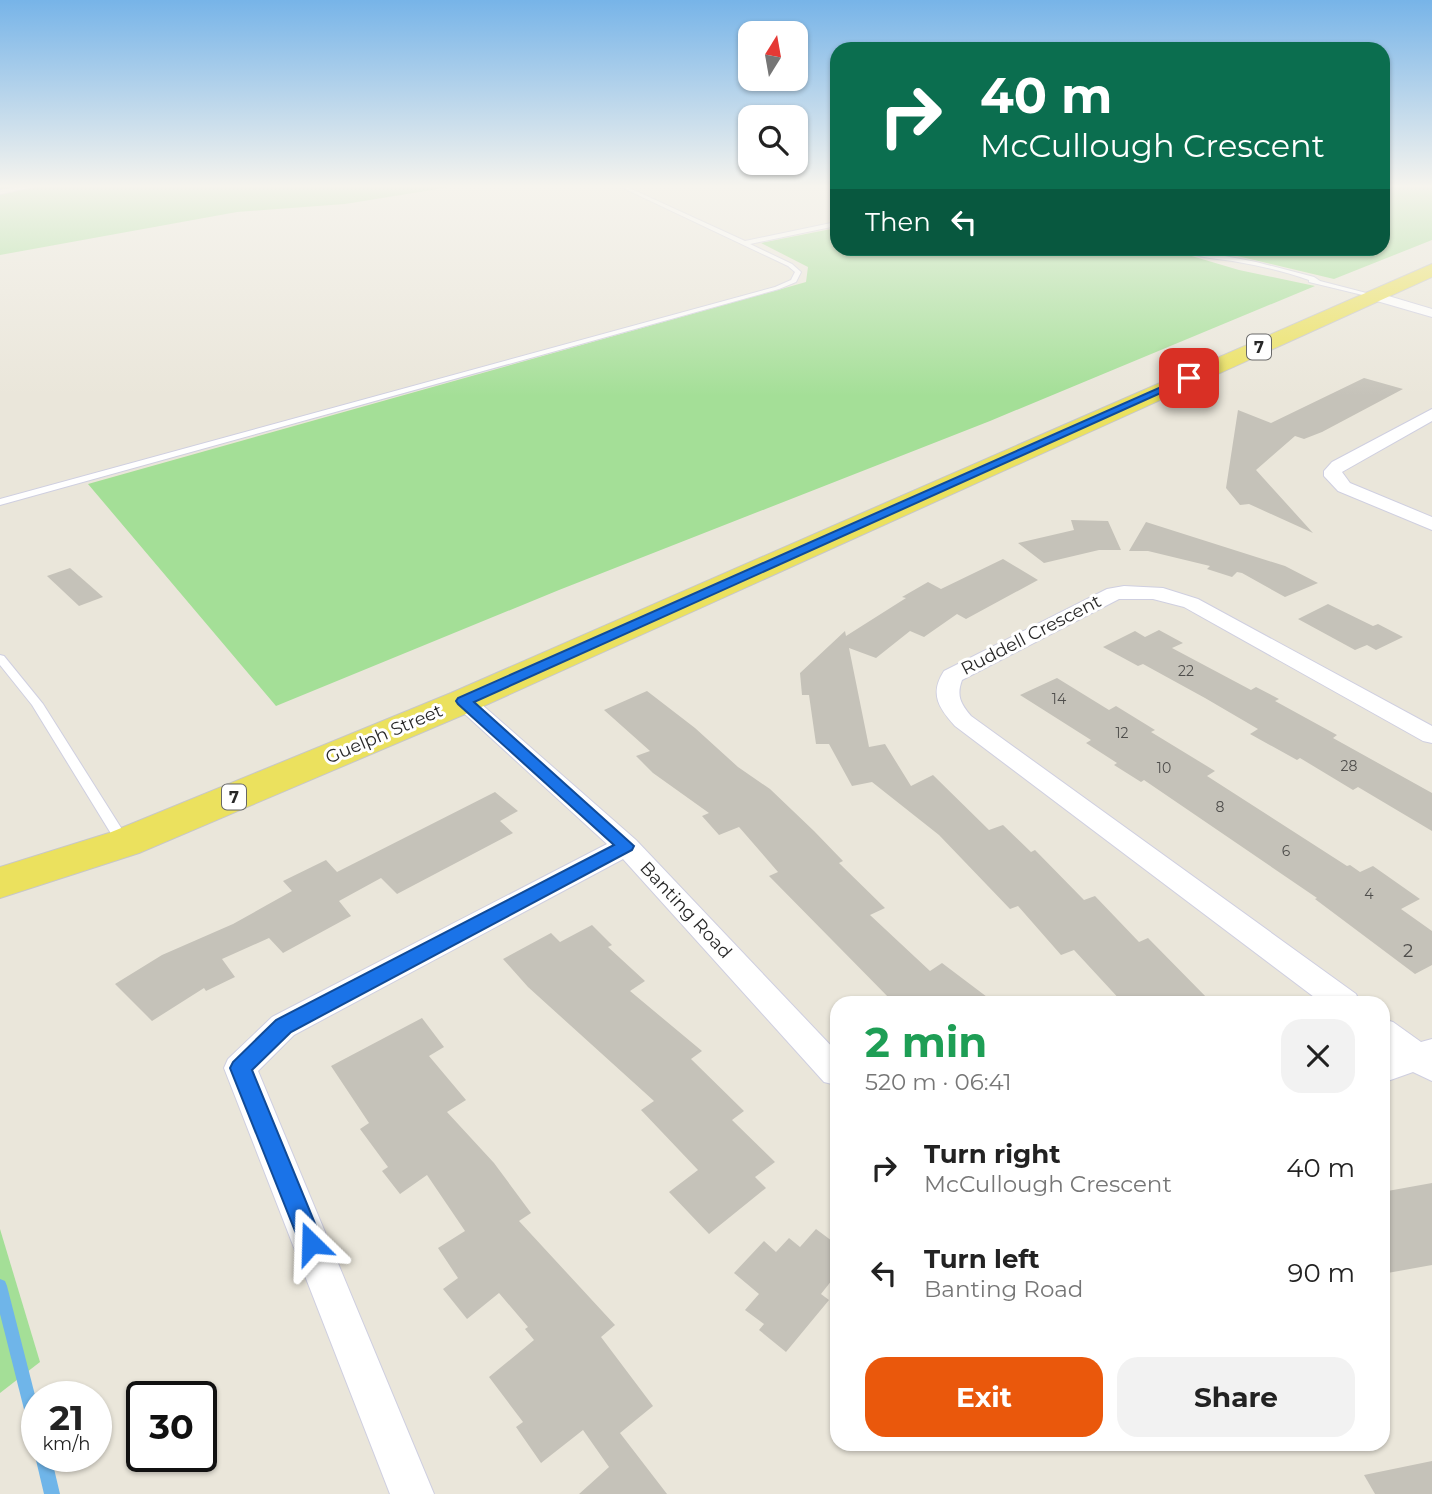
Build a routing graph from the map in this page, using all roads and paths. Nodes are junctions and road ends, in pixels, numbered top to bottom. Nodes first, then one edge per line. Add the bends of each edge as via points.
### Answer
1 (773, 257) edge
2 (1219, 257) edge
3 (1224, 257) joint
4 (1432, 270) edge
5 (1375, 296) junction
6 (1432, 313) edge
7 (1432, 414) edge
8 (0, 502) edge
9 (1432, 524) edge
10 (0, 658) edge
11 (464, 701) junction
12 (1432, 736) edge
13 (124, 842) junction
14 (626, 846) junction
15 (0, 883) edge
16 (1336, 996) edge
17 (1390, 1036) edge
18 (1428, 1059) edge
19 (830, 1066) edge
20 (1390, 1068) edge
21 (412, 1494) edge

1 - 8 lane via 798,272 794,281
2 - 3 lane
3 - 5 lane
4 - 5 main road, 7
5 - 6 street
5 - 11 main road, Guelph Street / 7
7 - 9 street via 1338,466 1333,476 1343,487
10 - 13 lane via 37,704
11 - 13 main road, Guelph Street / 7
11 - 14 street, Banting Road
12 - 16 street, Ruddell Crescent via 1191,603 1157,592 1114,593 953,676 946,691 950,706 963,721
13 - 15 main road, Guelph Street / 7
14 - 19 street, Banting Road
14 - 21 street via 284,1026 240,1068
17 - 18 street
18 - 20 street

